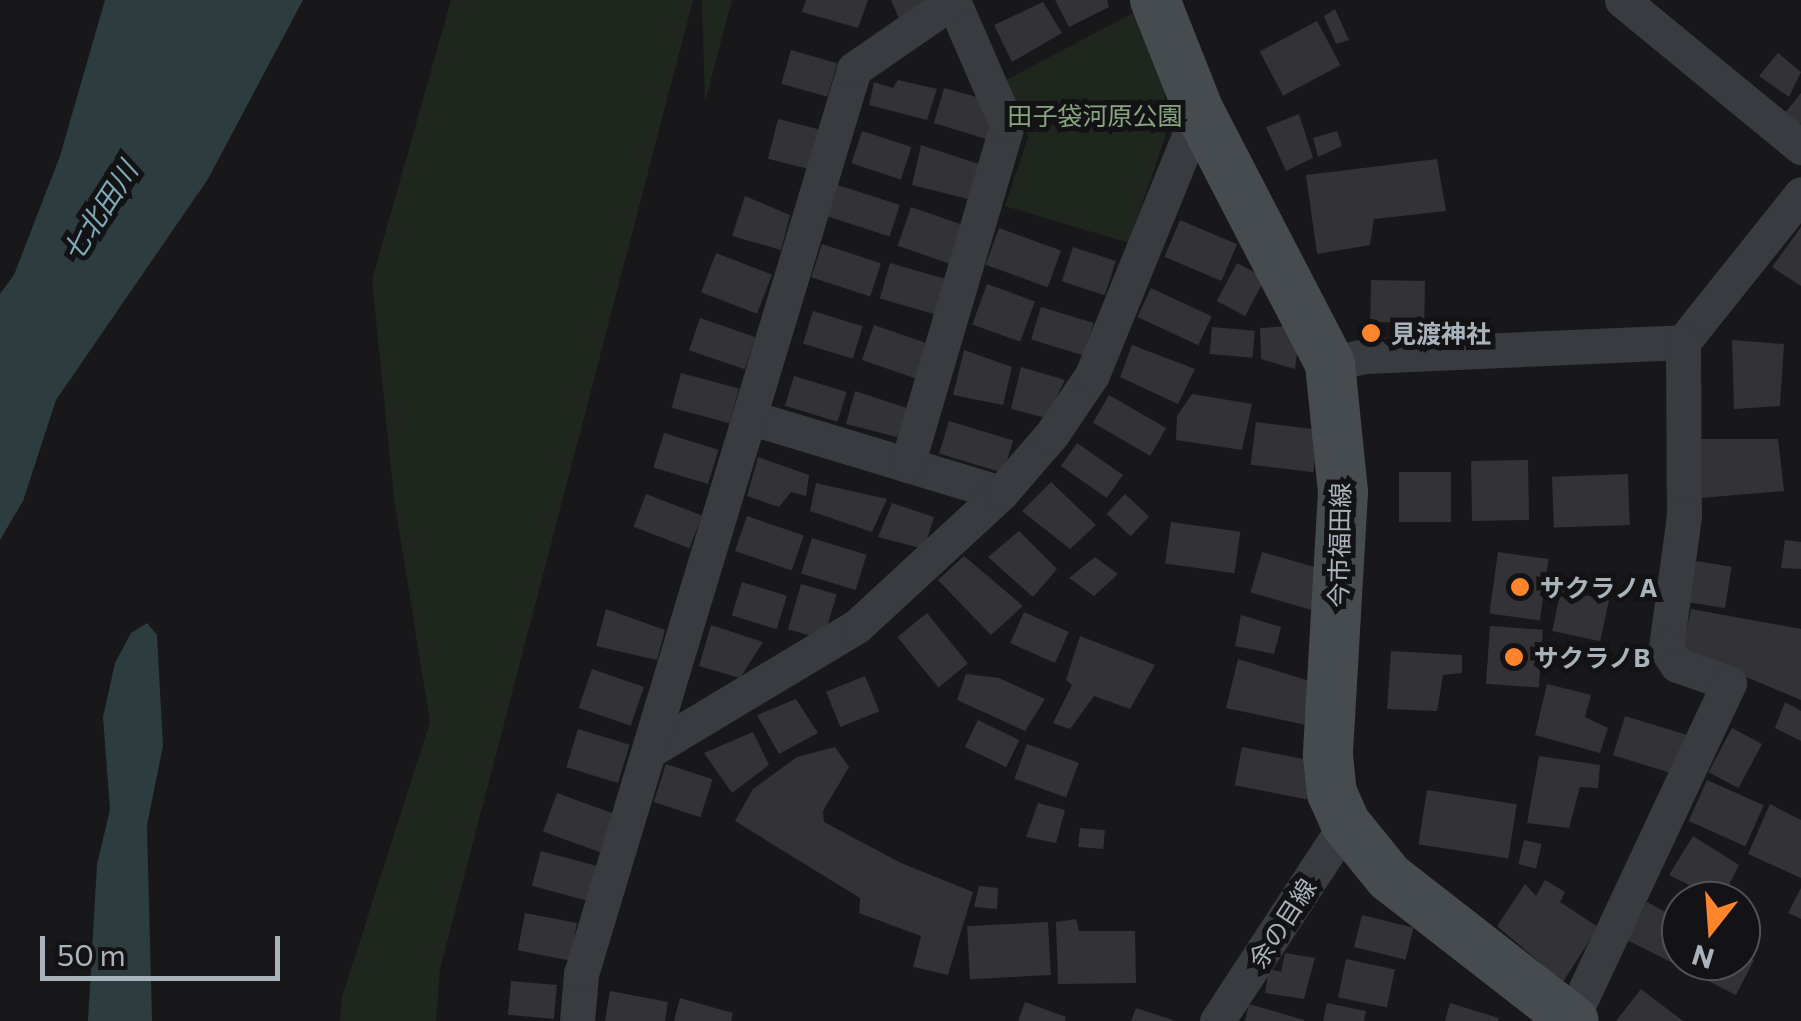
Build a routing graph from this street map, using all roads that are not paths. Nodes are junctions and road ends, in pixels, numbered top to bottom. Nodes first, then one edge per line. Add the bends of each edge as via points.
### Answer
1 (953, 0) edge
2 (1156, 0) edge
3 (1622, 0) edge
4 (1200, 112) junction
5 (1801, 147) edge
6 (1801, 194) edge
7 (1683, 342) junction
8 (1330, 364) junction
9 (750, 417) junction
10 (907, 464) junction
11 (1001, 493) junction
12 (654, 748) junction
13 (1346, 824) junction
14 (1572, 1020) edge
15 (577, 1021) edge
16 (1218, 1021) edge

1 - 9 street via 854,69
1 - 10 street via 1007,126
2 - 4 main road, 今市福田線
3 - 5 street
4 - 8 main road, 今市福田線
4 - 11 street via 1092,375
6 - 7 street
7 - 8 street via 1364,356
7 - 14 street via 1684,516 1666,648 1677,665 1729,684
8 - 13 main road, 今市福田線 via 1343,492 1328,756 1332,793
9 - 10 street
9 - 12 street
10 - 11 street
11 - 12 street via 857,626
12 - 15 street via 581,974
13 - 14 main road, 今市福田線 via 1389,877
13 - 16 street, 余の目線

